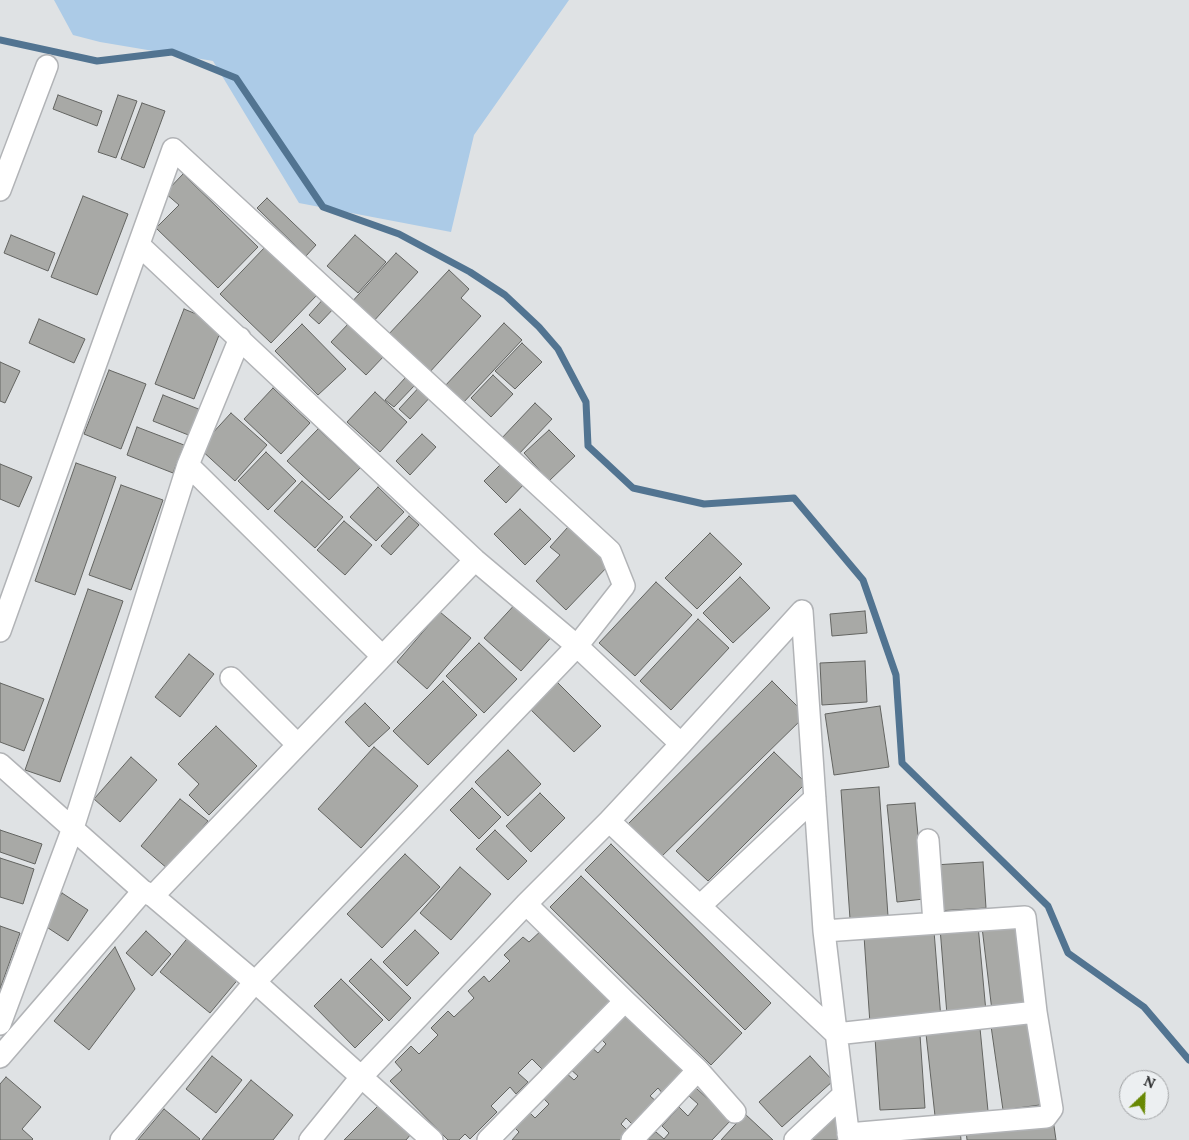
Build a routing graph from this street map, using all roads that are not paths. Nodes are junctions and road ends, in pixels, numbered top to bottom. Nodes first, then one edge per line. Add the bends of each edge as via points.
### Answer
1 (47, 66) dead end
2 (0, 190) edge
3 (139, 245) junction
4 (240, 338) junction
5 (188, 465) junction
6 (475, 560) junction
7 (0, 631) edge
8 (577, 646) junction
9 (382, 656) junction
10 (231, 678) dead end
11 (297, 744) junction
12 (681, 744) junction
13 (0, 764) edge
14 (815, 798) junction
15 (609, 821) junction
16 (73, 828) junction
17 (928, 840) dead end
18 (148, 893) junction
19 (526, 904) junction
20 (700, 906) junction
21 (934, 923) junction
22 (824, 931) junction
23 (255, 982) junction
24 (625, 1001) junction
25 (1036, 1012) junction
26 (0, 1024) edge
27 (836, 1034) junction
28 (0, 1057) edge
29 (698, 1070) junction
30 (362, 1076) junction
31 (843, 1094) junction
32 (735, 1112) dead end
33 (849, 1137) edge
34 (121, 1140) edge
35 (310, 1140) edge
36 (432, 1140) edge
37 (488, 1140) edge
38 (632, 1140) edge
39 (795, 1140) edge

1 - 2 street
3 - 4 street
3 - 7 street
3 - 8 street via 173,149 610,551 624,586
4 - 5 street
4 - 6 street
5 - 9 street
5 - 16 street
6 - 8 street
6 - 9 street
8 - 12 street
8 - 23 street
9 - 11 street
10 - 11 street
11 - 18 street
12 - 14 street via 802,611
12 - 15 street
13 - 16 street
14 - 20 street
14 - 22 street
15 - 19 street
15 - 20 street
16 - 18 street
16 - 26 street
17 - 21 street
18 - 23 street
18 - 28 street
19 - 24 street
19 - 30 street
20 - 27 street
21 - 22 street
21 - 25 street via 1025,917
22 - 27 street
23 - 30 street
23 - 34 street
24 - 29 street
24 - 37 street
25 - 27 street
25 - 33 street via 1052,1109 1046,1117
27 - 31 street
29 - 32 street
29 - 38 street
30 - 35 street
30 - 36 street
31 - 33 street
31 - 39 street

